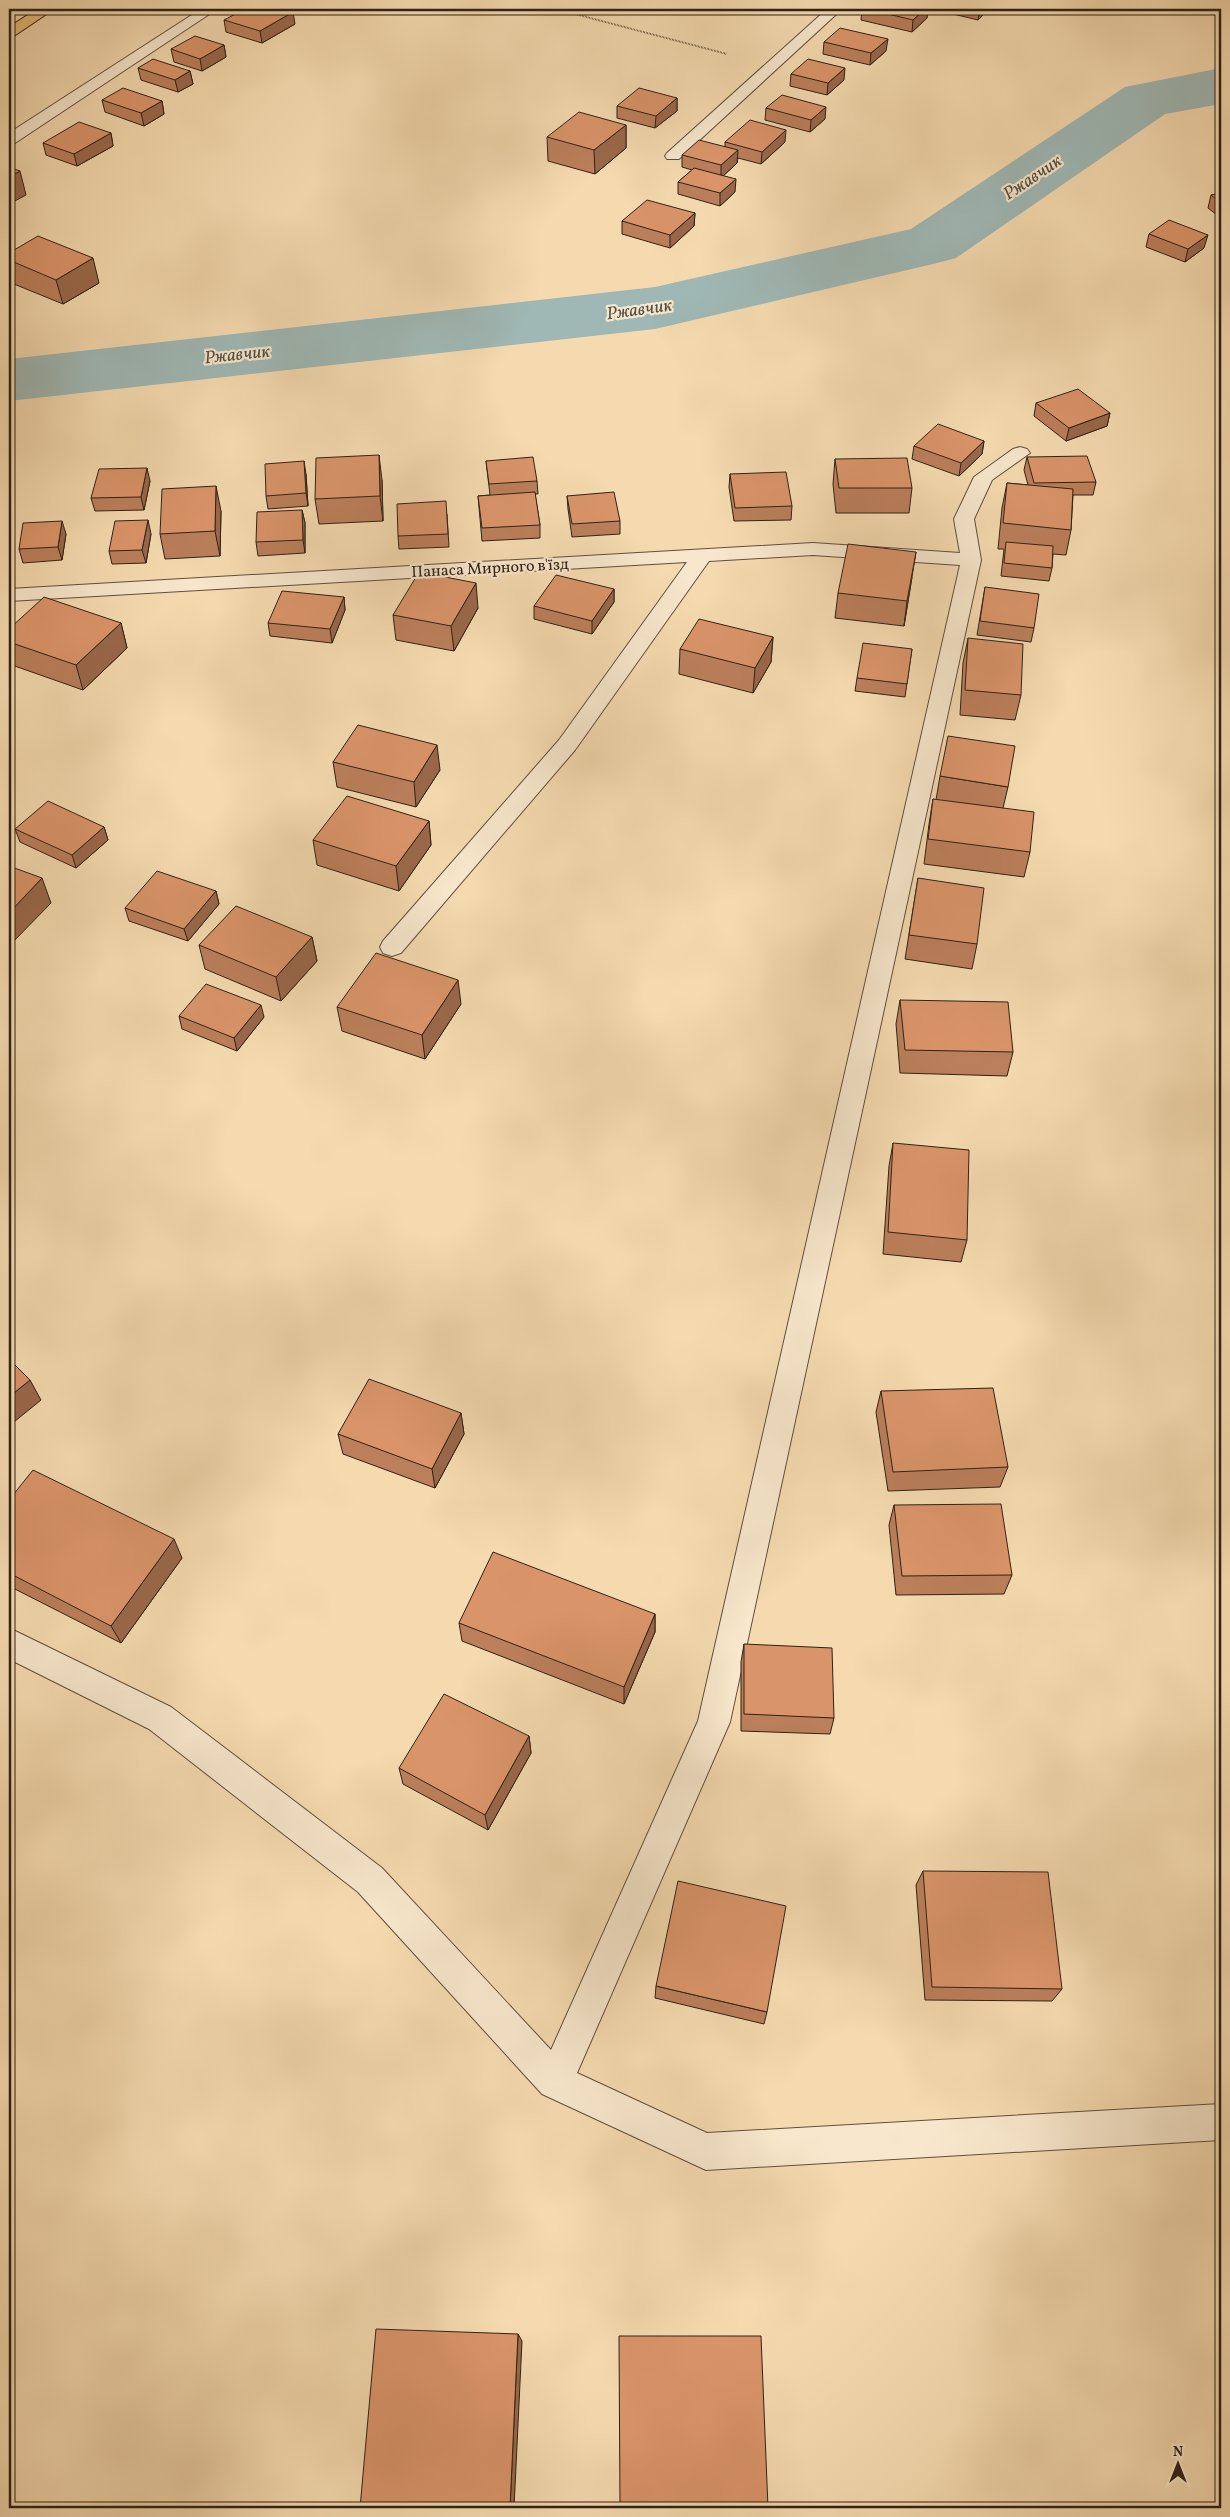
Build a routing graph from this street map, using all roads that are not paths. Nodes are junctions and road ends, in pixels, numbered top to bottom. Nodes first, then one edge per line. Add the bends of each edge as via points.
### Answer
1 (47, 9) edge
2 (210, 9) edge
3 (835, 9) edge
4 (9, 33) edge
5 (9, 140) edge
6 (673, 156) dead end
7 (1020, 453) dead end
8 (702, 556) junction
9 (971, 560) junction
10 (9, 595) edge
11 (392, 947) dead end
12 (9, 1643) edge
13 (554, 2081) junction
14 (1221, 2122) edge

1 - 4 highway
2 - 5 street
3 - 6 street
7 - 9 street via 984,477 964,519
8 - 9 street, Панаса Мирного в'їзд via 814,549
8 - 10 street, Панаса Мирного в'їзд
8 - 11 street via 567,745
9 - 13 street via 714,1722
12 - 13 street via 160,1718 370,1880
13 - 14 street via 706,2152

